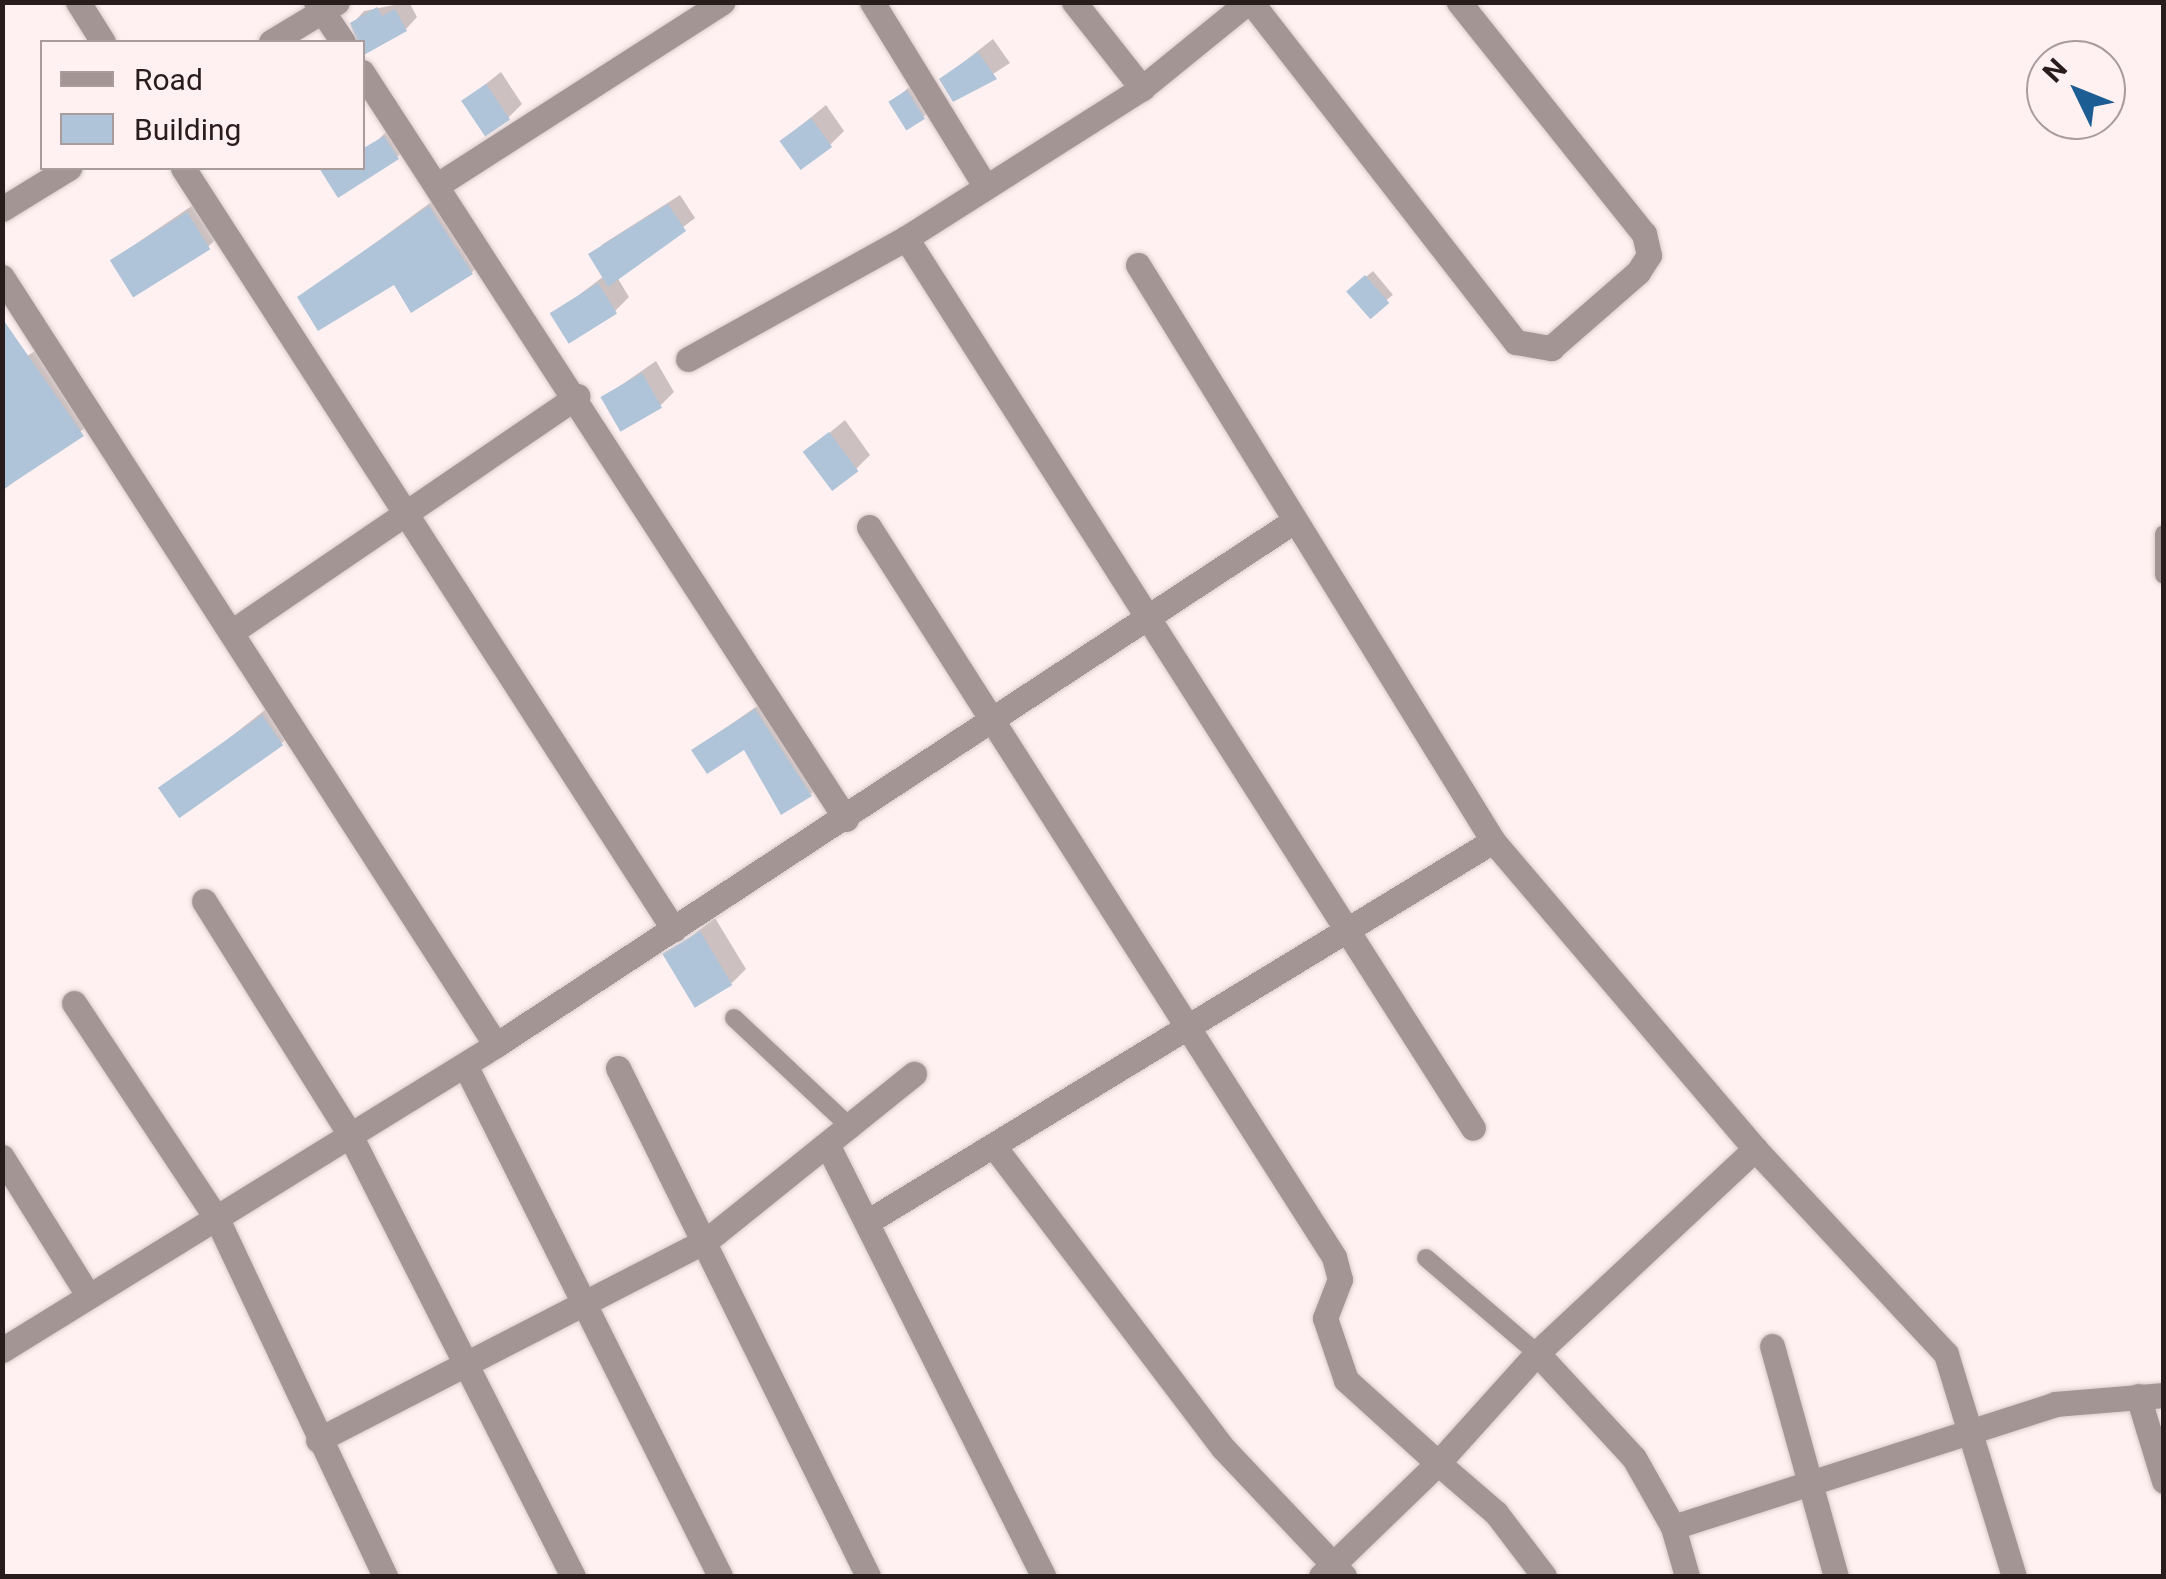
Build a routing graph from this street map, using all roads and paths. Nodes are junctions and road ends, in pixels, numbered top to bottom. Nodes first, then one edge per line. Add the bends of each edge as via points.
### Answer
1 (78, 2) edge
2 (723, 2) edge
3 (872, 2) edge
4 (1074, 2) edge
5 (1250, 2) edge
6 (1459, 2) edge
7 (325, 6) edge
8 (103, 40) edge
9 (274, 40) edge
10 (342, 40) edge
11 (365, 76) edge
12 (1142, 88) junction
13 (66, 170) edge
14 (183, 170) edge
15 (439, 184) junction
16 (986, 186) junction
17 (2, 209) edge
18 (906, 238) junction
19 (1138, 265) dead end
20 (2, 277) edge
21 (688, 359) dead end
22 (578, 396) junction
23 (403, 516) junction
24 (1294, 521) junction
25 (869, 527) dead end
26 (2164, 534) edge
27 (2164, 576) edge
28 (1152, 622) junction
29 (233, 631) junction
30 (994, 724) junction
31 (846, 819) junction
32 (1493, 841) junction
33 (204, 901) dead end
34 (1352, 929) junction
35 (674, 930) junction
36 (74, 1003) dead end
37 (734, 1018) dead end
38 (1184, 1033) junction
39 (496, 1045) junction
40 (466, 1065) junction
41 (618, 1068) dead end
42 (914, 1074) dead end
43 (1473, 1128) dead end
44 (852, 1129) junction
45 (350, 1134) junction
46 (1755, 1149) junction
47 (830, 1150) junction
48 (996, 1150) junction
49 (2, 1157) edge
50 (217, 1218) junction
51 (868, 1222) junction
52 (706, 1241) junction
53 (1426, 1258) dead end
54 (88, 1295) junction
55 (590, 1304) junction
56 (1772, 1346) dead end
57 (2, 1350) edge
58 (1537, 1353) junction
59 (469, 1366) junction
60 (2151, 1396) edge
61 (1971, 1430) junction
62 (318, 1440) junction
63 (1438, 1463) junction
64 (2164, 1481) edge
65 (1809, 1482) junction
66 (1673, 1527) junction
67 (1333, 1573) edge
68 (385, 1576) edge
69 (572, 1576) edge
70 (720, 1576) edge
71 (868, 1576) edge
72 (1044, 1576) edge
73 (1544, 1576) edge
74 (1687, 1576) edge
75 (1836, 1576) edge
76 (2014, 1576) edge

1 - 8 street
2 - 15 street
3 - 16 street
4 - 12 street
5 - 6 street via 1516,342 1551,348 1638,272 1648,254 1644,234
5 - 12 street
7 - 9 street
7 - 10 street
11 - 15 street
12 - 16 street
13 - 17 street
14 - 23 street
15 - 22 street
16 - 18 street
18 - 21 street
18 - 28 street
19 - 24 street
20 - 29 street
22 - 23 street
22 - 31 street
23 - 29 street
23 - 35 street
24 - 28 street
24 - 32 street
25 - 30 street
26 - 27 lane
28 - 30 street
28 - 34 street
29 - 39 street
30 - 31 street
30 - 38 street
31 - 35 street
32 - 34 street
32 - 46 street
33 - 45 street
34 - 38 street
34 - 43 street
35 - 39 street
36 - 50 street
37 - 44 lane
38 - 48 street
38 - 63 street via 1334,1257 1340,1280 1326,1318 1330,1353 1346,1380
39 - 40 street
40 - 45 street
40 - 55 street
41 - 52 street
42 - 44 street
44 - 47 street
45 - 50 street
45 - 59 street
46 - 58 street
46 - 61 street via 1916,1312 1946,1354
47 - 51 street
47 - 52 street
48 - 51 street
48 - 67 street via 1222,1448
49 - 54 street
50 - 54 street
50 - 62 street
51 - 72 street
52 - 55 street
52 - 71 street
53 - 58 lane
54 - 57 street
55 - 59 street
55 - 70 street
56 - 65 street
58 - 63 street
58 - 66 street via 1634,1458
59 - 62 street
59 - 69 street
60 - 61 street via 2055,1404
60 - 64 street
61 - 65 street
61 - 76 street
62 - 68 street
63 - 67 street
63 - 73 street via 1496,1512
65 - 66 street
65 - 75 street
66 - 74 street

